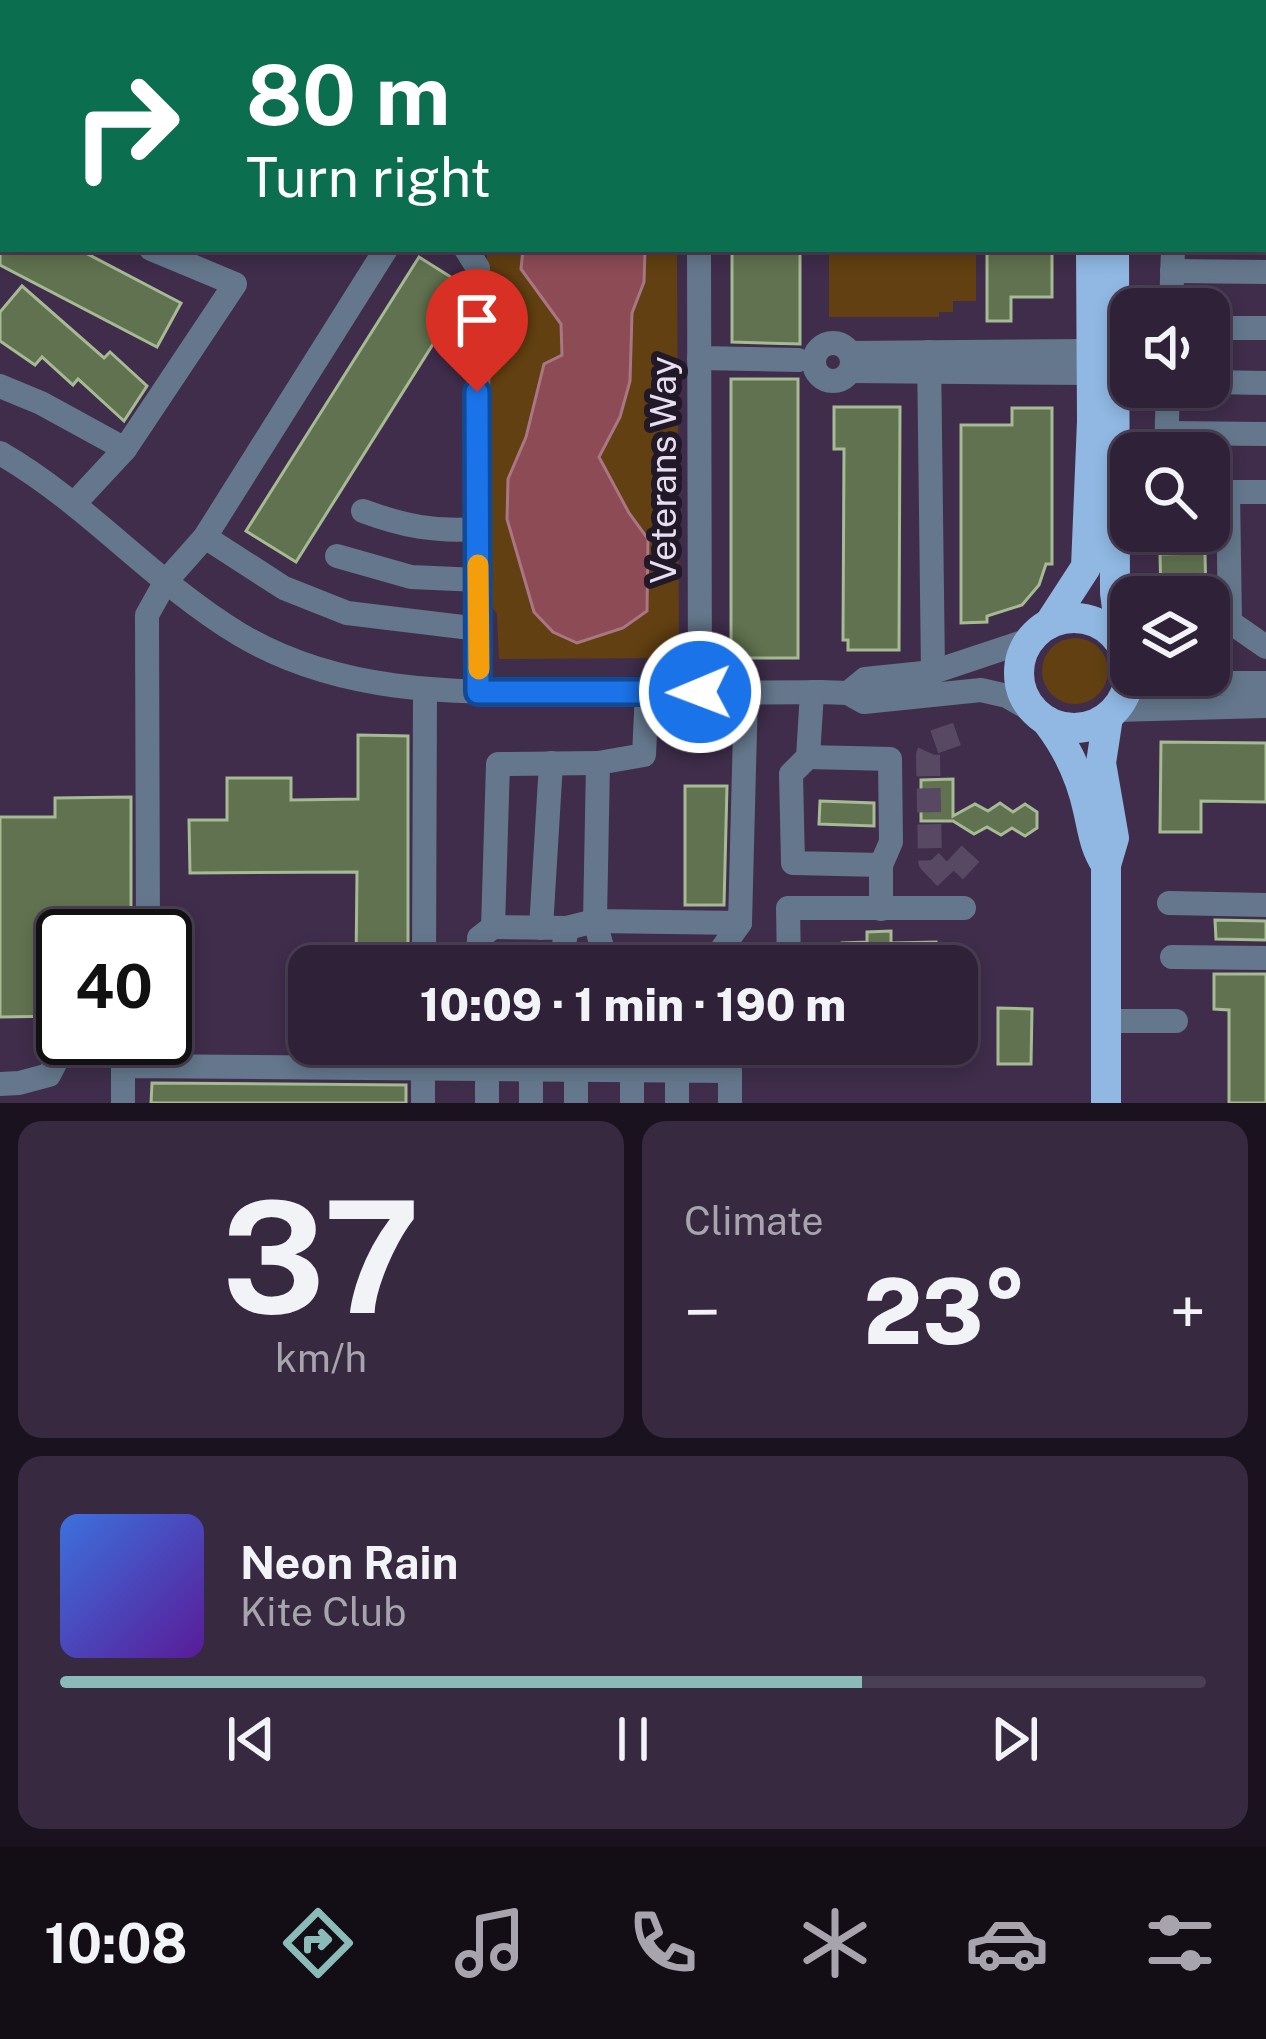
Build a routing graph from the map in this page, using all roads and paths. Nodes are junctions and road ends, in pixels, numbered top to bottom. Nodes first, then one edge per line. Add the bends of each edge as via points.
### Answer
1 (159, 252) edge
2 (384, 252) edge
3 (468, 252) edge
4 (699, 252) edge
5 (1091, 252) edge
6 (1114, 252) edge
7 (1172, 260) edge
8 (1266, 272) edge
9 (1230, 328) edge
10 (1266, 328) edge
11 (699, 358) junction
12 (798, 360) dead end
13 (850, 362) dead end
14 (929, 362) junction
15 (1091, 362) junction
16 (1230, 382) edge
17 (1266, 382) edge
18 (0, 386) edge
19 (1121, 432) edge
20 (1266, 434) edge
21 (1230, 437) edge
22 (125, 449) junction
23 (0, 453) edge
24 (1266, 491) edge
25 (1230, 492) edge
26 (74, 504) junction
27 (364, 511) dead end
28 (478, 529) junction
29 (206, 537) junction
30 (1224, 552) edge
31 (337, 556) dead end
32 (478, 580) junction
33 (166, 581) junction
34 (479, 629) junction
35 (1039, 632) junction
36 (1110, 635) edge
37 (1266, 647) edge
38 (933, 672) junction
39 (1230, 683) edge
40 (1266, 683) edge
41 (424, 691) junction
42 (478, 692) junction
43 (647, 692) junction
44 (700, 692) junction
45 (746, 692) junction
46 (812, 692) junction
47 (848, 693) junction
48 (1121, 696) edge
49 (1266, 706) edge
50 (1112, 714) junction
51 (1040, 717) junction
52 (808, 757) junction
53 (551, 763) junction
54 (598, 763) junction
55 (881, 865) junction
56 (1106, 865) junction
57 (1168, 903) dead end
58 (1266, 905) edge
59 (964, 908) dead end
60 (148, 909) edge
61 (881, 909) junction
62 (595, 921) junction
63 (740, 923) junction
64 (493, 927) junction
65 (541, 928) junction
66 (567, 928) junction
67 (1266, 944) edge
68 (424, 945) edge
69 (478, 945) edge
70 (564, 945) edge
71 (601, 945) edge
72 (725, 945) edge
73 (789, 945) edge
74 (1266, 958) edge
75 (1106, 1021) junction
76 (1176, 1021) dead end
77 (288, 1060) edge
78 (54, 1065) edge
79 (423, 1065) edge
80 (472, 1065) edge
81 (595, 1065) edge
82 (634, 1065) edge
83 (659, 1065) edge
84 (487, 1068) junction
85 (531, 1069) junction
86 (576, 1069) junction
87 (677, 1071) junction
88 (0, 1084) edge
89 (123, 1103) edge
90 (423, 1103) edge
91 (487, 1103) edge
92 (531, 1103) edge
93 (576, 1103) edge
94 (632, 1103) edge
95 (677, 1103) edge
96 (730, 1103) edge
97 (1106, 1103) edge

1 - 22 street via 235,284
2 - 29 street
3 - 28 street via 478,268
4 - 11 street, Veterans Way
5 - 15 main road
6 - 19 main road
7 - 8 street
9 - 10 street
11 - 12 street
11 - 44 street, Veterans Way
13 - 14 street
14 - 15 street
14 - 38 street
15 - 35 main road via 1086,567
16 - 17 street
18 - 22 street
20 - 21 street
22 - 26 street
23 - 26 street
24 - 25 street
26 - 33 street
27 - 28 street via 440,532
28 - 32 street
29 - 33 street
29 - 34 street via 284,588 347,614
30 - 37 street via 1230,622
31 - 32 street via 411,577
32 - 34 street
33 - 41 street via 278,654 345,678
33 - 60 street via 147,615
34 - 42 street
35 - 36 main road via 1065,618 1098,623
35 - 38 street
35 - 51 main road via 1020,657 1018,676
38 - 47 street via 865,679
39 - 40 street
41 - 42 street
41 - 68 street
42 - 43 street
43 - 44 street
43 - 54 street via 644,755
44 - 45 street
45 - 46 street
45 - 63 street
46 - 47 street
46 - 52 street
47 - 51 street via 864,702 981,690
48 - 50 main road
49 - 50 street
50 - 51 main road via 1079,728
50 - 56 main road via 1101,763 1114,838
51 - 56 main road via 1073,763 1093,846
52 - 55 street via 890,759 892,842
52 - 55 street via 791,774 793,863
53 - 54 street
53 - 64 street via 498,764
53 - 65 street
54 - 62 street
55 - 61 street
56 - 75 main road
57 - 58 street
59 - 61 street
61 - 73 street via 788,908
62 - 63 street
62 - 66 street
62 - 71 street
63 - 72 street
64 - 65 street
64 - 69 street
65 - 66 street
66 - 70 street
67 - 74 street via 1207,944 1184,957
75 - 76 street
75 - 97 main road
77 - 89 street via 123,1066
78 - 88 street via 49,1075
79 - 90 street
80 - 84 street
81 - 86 street
82 - 94 street
83 - 87 street
84 - 85 street
84 - 91 street
85 - 86 street
85 - 92 street
86 - 93 street
87 - 95 street
87 - 96 street via 730,1071

